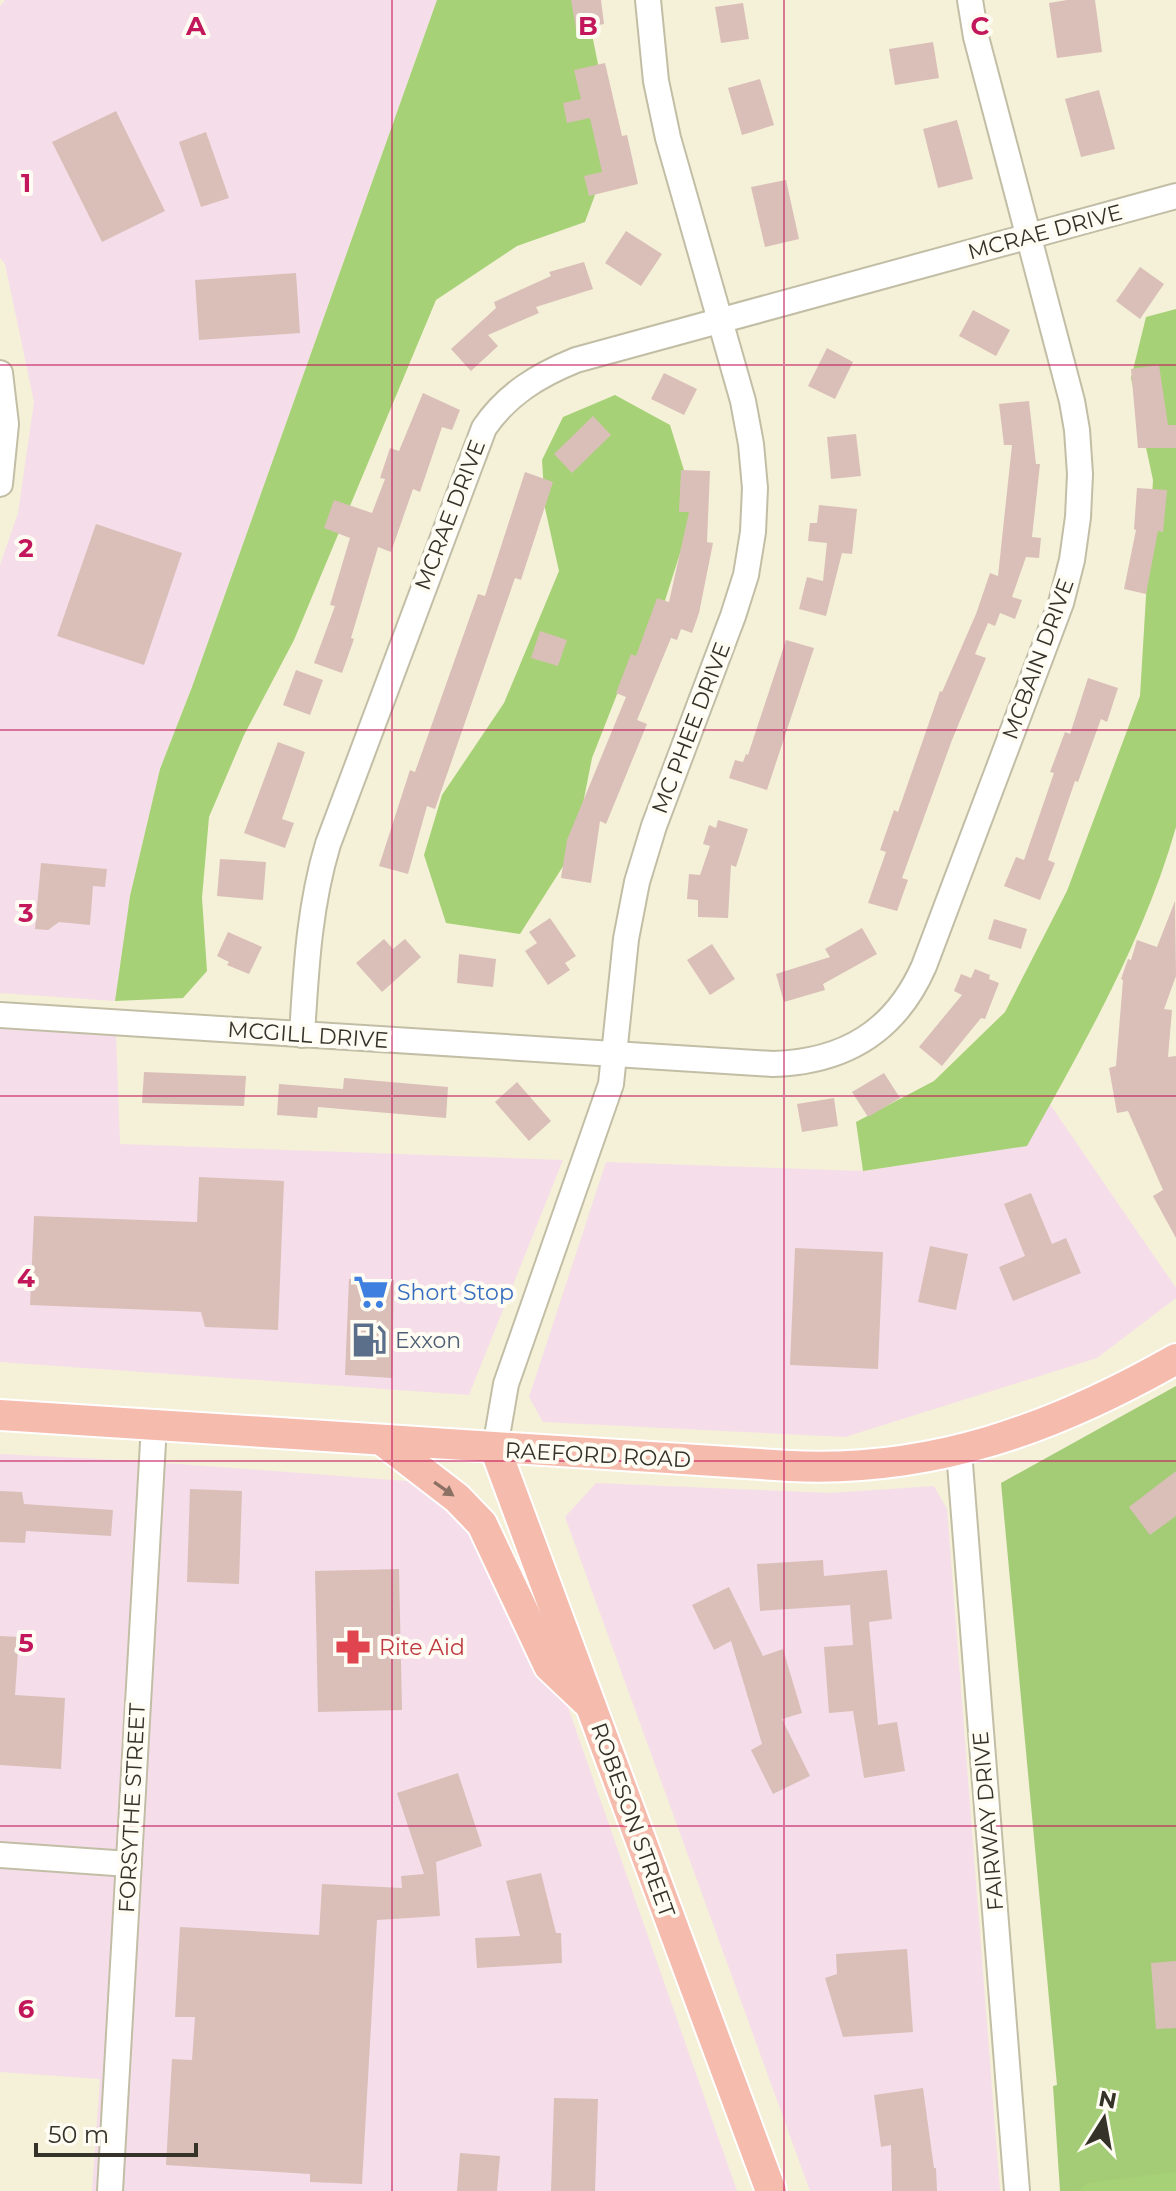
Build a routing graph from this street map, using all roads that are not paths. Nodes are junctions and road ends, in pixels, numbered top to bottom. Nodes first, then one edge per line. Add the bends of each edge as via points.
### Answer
1 (648, 0) edge
2 (970, 0) edge
3 (1176, 196) edge
4 (1028, 236) junction
5 (719, 320) junction
6 (0, 373) edge
7 (0, 484) edge
8 (0, 1015) edge
9 (302, 1035) junction
10 (616, 1055) junction
11 (1176, 1359) edge
12 (0, 1415) edge
13 (154, 1425) junction
14 (383, 1441) junction
15 (495, 1448) junction
16 (959, 1451) junction
17 (591, 1706) junction
18 (0, 1855) edge
19 (129, 1864) junction
20 (110, 2191) edge
21 (771, 2191) edge
22 (1017, 2191) edge

1 - 5 street, MC PHEE DRIVE via 668,138
2 - 4 street, MCBAIN DRIVE
3 - 4 street, MCRAE DRIVE
4 - 5 street, MCRAE DRIVE
4 - 10 street, MCBAIN DRIVE via 1077,430 1080,474 1072,560 1061,603 917,982 881,1027 845,1051 817,1060 773,1064
5 - 9 street, MCRAE DRIVE via 549,371 502,405 484,428 328,844 309,930
5 - 10 street, MC PHEE DRIVE via 751,444 753,532 733,616 637,882 626,939
6 - 7 street via 6,424
8 - 9 street, MCGILL DRIVE
9 - 10 street, MCGILL DRIVE
10 - 15 street, MC PHEE DRIVE via 611,1084 506,1384
11 - 16 main road, RAEFORD ROAD via 1067,1415
12 - 13 main road, RAEFORD ROAD
13 - 14 main road, RAEFORD ROAD
13 - 19 street, FORSYTHE STREET
14 - 15 main road, RAEFORD ROAD
14 -> 17 main road via 482,1524 549,1666
15 - 16 main road, RAEFORD ROAD via 802,1467 860,1466
15 - 17 main road, ROBESON STREET
16 - 22 street, FAIRWAY DRIVE
17 - 21 main road, ROBESON STREET
18 - 19 street
19 - 20 street, FORSYTHE STREET

